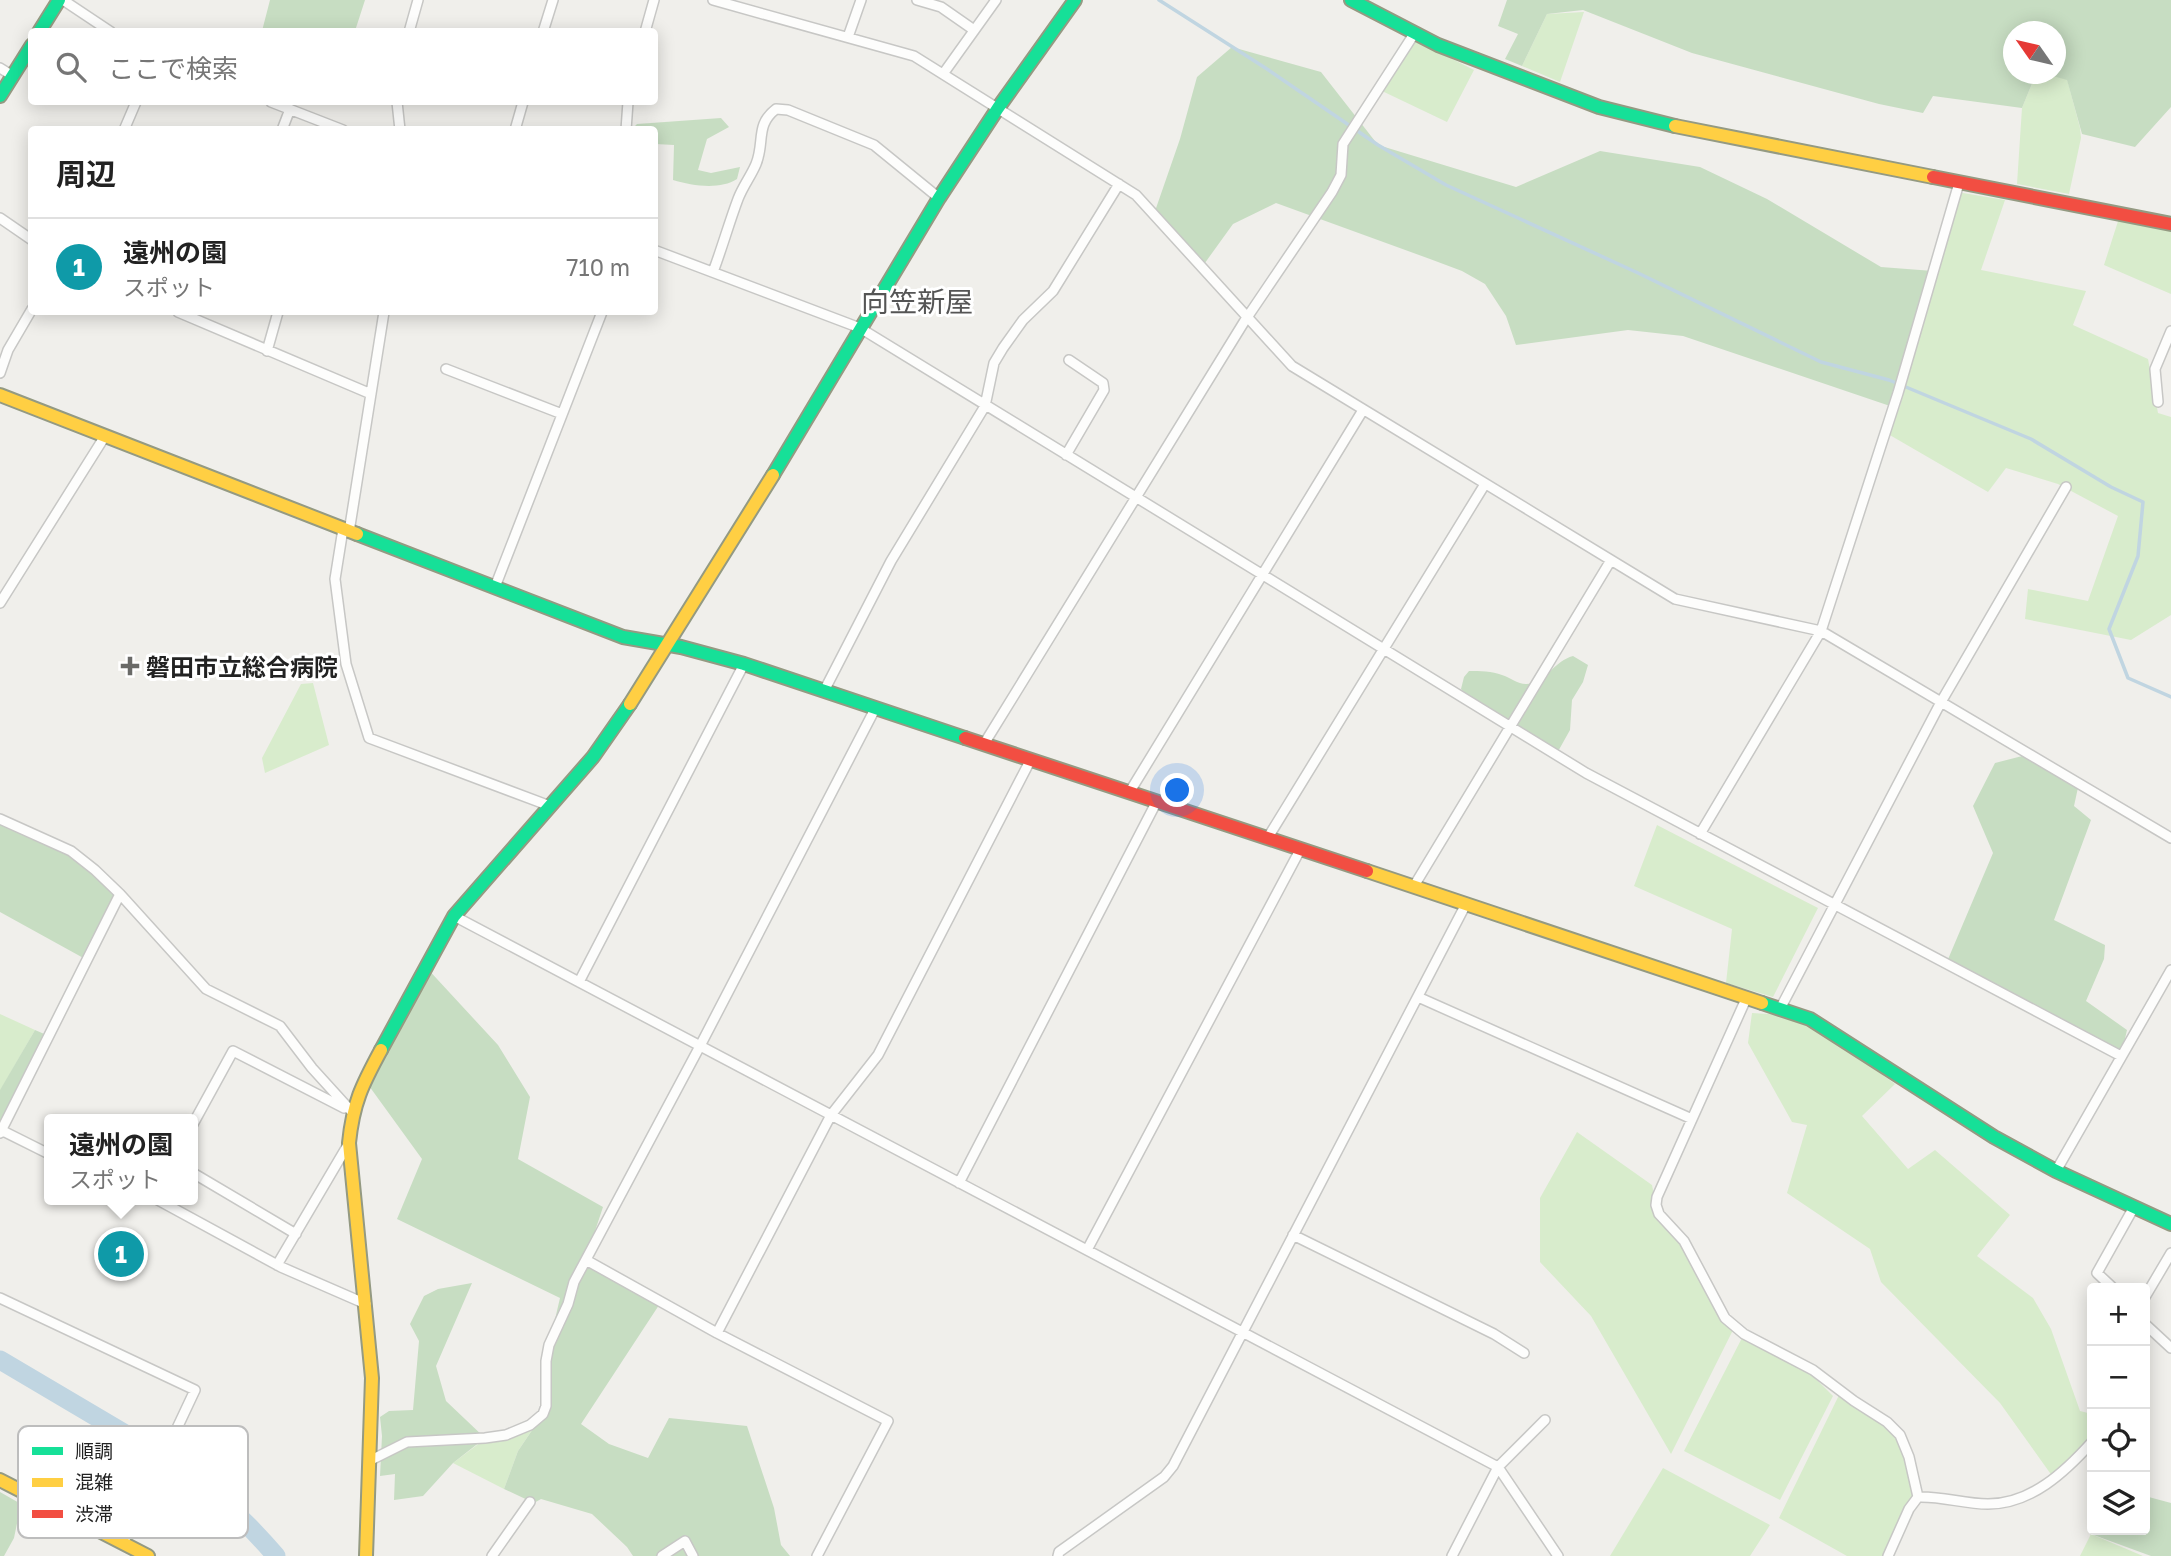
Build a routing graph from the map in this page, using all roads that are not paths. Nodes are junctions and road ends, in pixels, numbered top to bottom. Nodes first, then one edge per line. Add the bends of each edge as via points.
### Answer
1 (61, 0) edge
2 (418, 0) edge
3 (553, 0) edge
4 (654, 0) edge
5 (713, 0) edge
6 (861, 0) edge
7 (917, 0) edge
8 (996, 0) edge
9 (1074, 0) edge
10 (1351, 0) edge
11 (43, 28) edge
12 (105, 28) edge
13 (410, 28) edge
14 (544, 28) edge
15 (646, 28) edge
16 (974, 30) junction
17 (1414, 34) junction
18 (848, 37) junction
19 (28, 52) edge
20 (0, 68) edge
21 (943, 74) junction
22 (13, 76) junction
23 (0, 96) edge
24 (135, 105) edge
25 (279, 105) edge
26 (397, 105) edge
27 (522, 105) edge
28 (628, 105) edge
29 (998, 108) junction
30 (290, 109) junction
31 (126, 126) edge
32 (284, 126) edge
33 (334, 126) edge
34 (400, 126) edge
35 (516, 126) edge
36 (626, 126) edge
37 (1959, 183) junction
38 (1119, 184) junction
39 (939, 198) junction
40 (0, 219) edge
41 (2171, 224) edge
42 (28, 237) edge
43 (658, 251) edge
44 (713, 272) junction
45 (28, 315) edge
46 (185, 315) edge
47 (277, 315) edge
48 (384, 315) edge
49 (601, 315) edge
50 (1247, 317) junction
51 (860, 328) junction
52 (2171, 331) edge
53 (267, 351) junction
54 (1069, 360) dead end
55 (446, 369) dead end
56 (0, 373) edge
57 (0, 394) edge
58 (371, 394) junction
59 (2158, 402) dead end
60 (985, 406) junction
61 (1363, 410) junction
62 (562, 414) junction
63 (105, 436) junction
64 (1066, 456) junction
65 (1485, 484) junction
66 (2066, 487) dead end
67 (1136, 498) junction
68 (346, 531) junction
69 (1611, 560) junction
70 (1262, 575) junction
71 (495, 587) junction
72 (0, 603) edge
73 (1821, 631) junction
74 (669, 644) junction
75 (1384, 650) junction
76 (744, 664) junction
77 (824, 691) junction
78 (1941, 702) junction
79 (875, 709) junction
80 (1510, 727) junction
81 (984, 744) junction
82 (1031, 759) junction
83 (1129, 793) junction
84 (1157, 801) junction
85 (550, 806) junction
86 (0, 819) edge
87 (1700, 835) junction
88 (2171, 838) edge
89 (1267, 839) junction
90 (1300, 850) junction
91 (1414, 886) junction
92 (120, 894) junction
93 (1466, 904) junction
94 (1833, 905) junction
95 (454, 916) junction
96 (2171, 970) edge
97 (579, 982) junction
98 (1418, 997) junction
99 (1746, 999) junction
100 (1780, 1009) junction
101 (700, 1046) junction
102 (2121, 1056) junction
103 (352, 1112) junction
104 (198, 1115) edge
105 (831, 1115) junction
106 (1692, 1119) junction
107 (1, 1131) edge
108 (349, 1143) junction
109 (44, 1152) edge
110 (2056, 1171) junction
111 (198, 1175) edge
112 (959, 1183) junction
113 (167, 1205) edge
114 (2134, 1207) junction
115 (2171, 1224) edge
116 (296, 1234) junction
117 (1293, 1234) junction
118 (1087, 1250) junction
119 (2171, 1253) edge
120 (586, 1260) junction
121 (276, 1265) junction
122 (2108, 1283) edge
123 (2150, 1289) edge
124 (0, 1298) edge
125 (366, 1304) junction
126 (2150, 1329) edge
127 (1242, 1332) junction
128 (717, 1334) junction
129 (2171, 1348) edge
130 (1524, 1353) dead end
131 (1545, 1420) dead end
132 (179, 1426) edge
133 (2087, 1447) edge
134 (369, 1461) junction
135 (1498, 1467) junction
136 (0, 1480) edge
137 (18, 1489) edge
138 (1918, 1497) junction
139 (530, 1502) dead end
140 (113, 1538) edge
141 (125, 1538) edge
142 (123, 1543) junction
143 (148, 1556) edge
144 (366, 1556) edge
145 (492, 1556) edge
146 (662, 1556) edge
147 (693, 1556) edge
148 (817, 1556) edge
149 (1058, 1556) edge
150 (1452, 1556) edge
151 (1558, 1556) edge
152 (1888, 1556) edge

1 - 11 street
1 - 12 street
2 - 13 street
3 - 14 street
4 - 15 street
5 - 18 street
6 - 18 street
7 - 16 street via 942,7
8 - 16 street
9 - 29 street
10 - 17 street
16 - 21 street
17 - 37 street via 1620,114
17 - 50 street via 1343,144 1341,175 1332,192
18 - 21 street via 914,56
19 - 22 street
20 - 22 street
21 - 29 street
22 - 23 street
24 - 31 street
25 - 30 street
26 - 34 street
27 - 35 street
28 - 36 street
29 - 38 street
29 - 39 street
30 - 32 street
30 - 33 street
37 - 41 street
37 - 73 street via 1898,393
38 - 50 street via 1136,195
38 - 60 street via 1053,291 1003,348 994,363
39 - 44 street via 874,145 776,109 762,125 756,163 739,196
39 - 51 street
40 - 42 street
43 - 44 street
44 - 51 street
45 - 56 street
46 - 53 street
47 - 53 street
48 - 58 street
49 - 62 street
50 - 61 street via 1292,366
50 - 67 street
51 - 60 street
51 - 74 street
52 - 59 street via 2155,369
53 - 58 street
54 - 64 street via 1103,383 1104,390
55 - 62 street
57 - 63 street
58 - 68 street
60 - 64 street
60 - 77 street via 891,561
61 - 65 street
61 - 70 street
62 - 71 street
63 - 68 street
63 - 72 street
64 - 67 street
65 - 69 street
65 - 75 street
66 - 78 street
67 - 70 street
67 - 81 street
68 - 71 street
68 - 85 street via 335,579 346,664 369,738
69 - 73 street via 1675,599
69 - 80 street
70 - 75 street
70 - 83 street
71 - 74 street via 623,636
73 - 78 street
73 - 87 street
74 - 76 street
74 - 85 street via 593,757
75 - 80 street
75 - 89 street
76 - 77 street
76 - 97 street
77 - 79 street
78 - 88 street
78 - 94 street
79 - 81 street
79 - 101 street
80 - 87 street
80 - 91 street
81 - 82 street
82 - 83 street
82 - 105 street via 877,1055
83 - 84 street
84 - 89 street
84 - 112 street
85 - 95 street
86 - 92 street via 71,851
87 - 94 street
89 - 90 street
90 - 91 street
90 - 118 street
91 - 93 street
92 - 103 street via 206,989 280,1026
92 - 107 street
93 - 98 street
93 - 99 street
94 - 100 street
94 - 102 street
95 - 97 street
95 - 103 street via 360,1086
96 - 102 street
97 - 101 street
98 - 106 street
98 - 117 street
99 - 100 street
99 - 106 street
100 - 110 street via 1810,1019 1947,1109
101 - 105 street
101 - 120 street
102 - 110 street
103 - 104 street via 233,1051
103 - 108 street
105 - 112 street
105 - 128 street
106 - 138 street via 1657,1197 1659,1214 1684,1241 1725,1318 1744,1334 1813,1370 1900,1435
107 - 109 street
108 - 116 street
108 - 125 street
110 - 114 street
111 - 116 street
112 - 118 street
113 - 121 street
114 - 115 street
114 - 122 street via 2097,1273
116 - 121 street
117 - 127 street
117 - 130 street
118 - 127 street
119 - 123 street
120 - 128 street
120 - 134 street via 549,1345 543,1414 506,1435 407,1442
121 - 125 street
124 - 132 street via 195,1390
125 - 134 street via 372,1378
126 - 129 street
127 - 135 street
127 - 149 street via 1164,1477
128 - 148 street via 888,1421
131 - 135 street
133 - 138 street via 2055,1480 2015,1500 1988,1504
134 - 144 street
135 - 150 street
135 - 151 street
136 - 137 street
138 - 152 street
139 - 145 street
140 - 142 street
141 - 142 street
142 - 143 street
146 - 147 street via 685,1541

